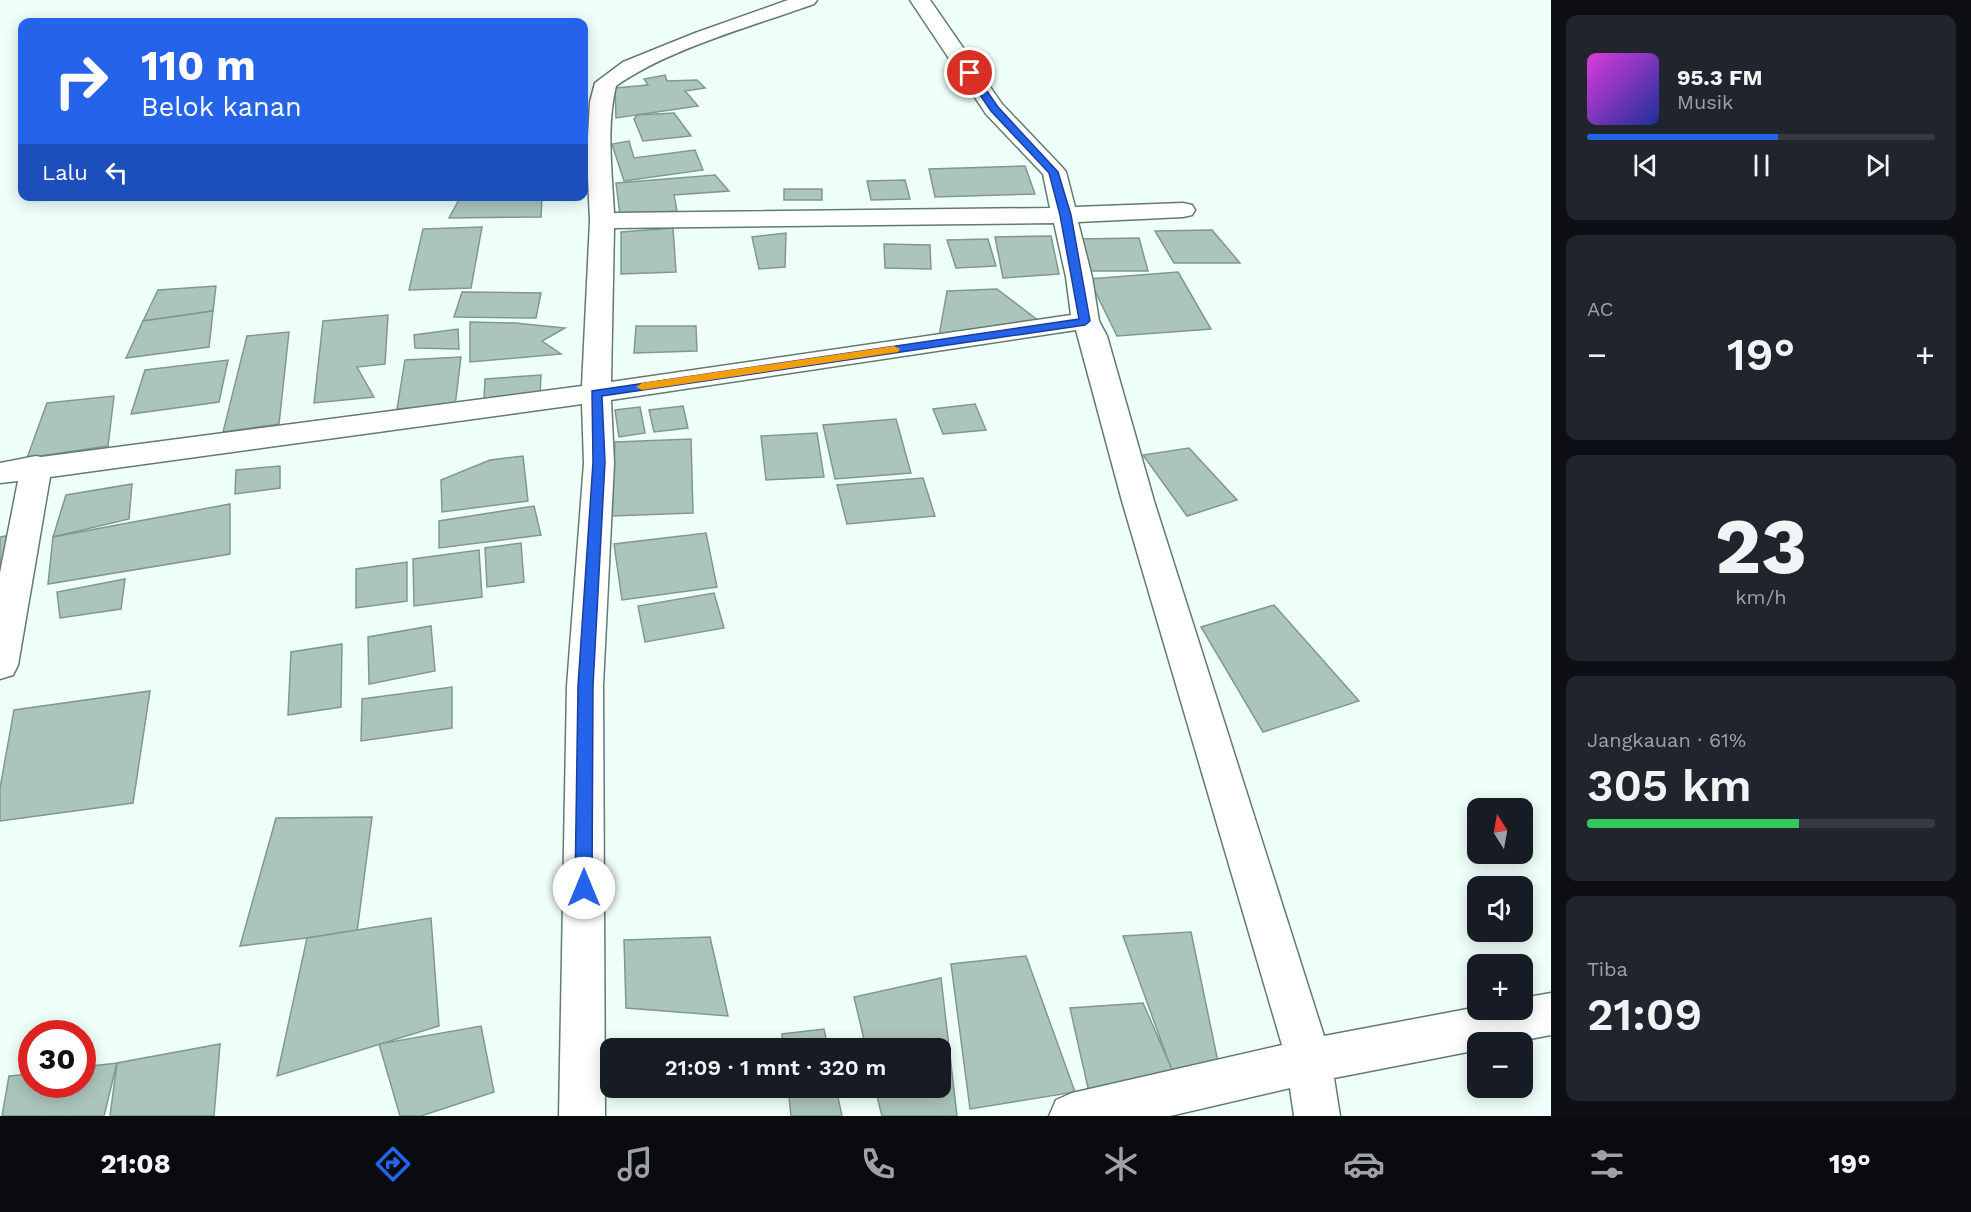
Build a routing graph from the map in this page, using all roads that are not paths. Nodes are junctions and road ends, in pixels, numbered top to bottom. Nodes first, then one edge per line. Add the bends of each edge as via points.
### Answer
1 (807, 0) edge
2 (920, 0) edge
3 (1183, 210) dead end
4 (1065, 215) junction
5 (602, 221) junction
6 (1085, 321) junction
7 (596, 393) junction
8 (36, 466) junction
9 (0, 473) edge
10 (0, 665) edge
11 (1551, 1014) edge
12 (1309, 1061) junction
13 (582, 1116) edge
14 (1072, 1116) edge
15 (1317, 1116) edge

1 - 5 street via 630,66 606,83 601,102 599,155
2 - 4 street via 994,109 1053,172
3 - 4 street
4 - 5 street
4 - 6 street
5 - 7 street
6 - 7 street
6 - 12 street via 1093,336 1138,501
7 - 8 street
7 - 13 street via 599,462 585,686
8 - 9 street
8 - 10 street
11 - 12 street
12 - 14 street
12 - 15 street

